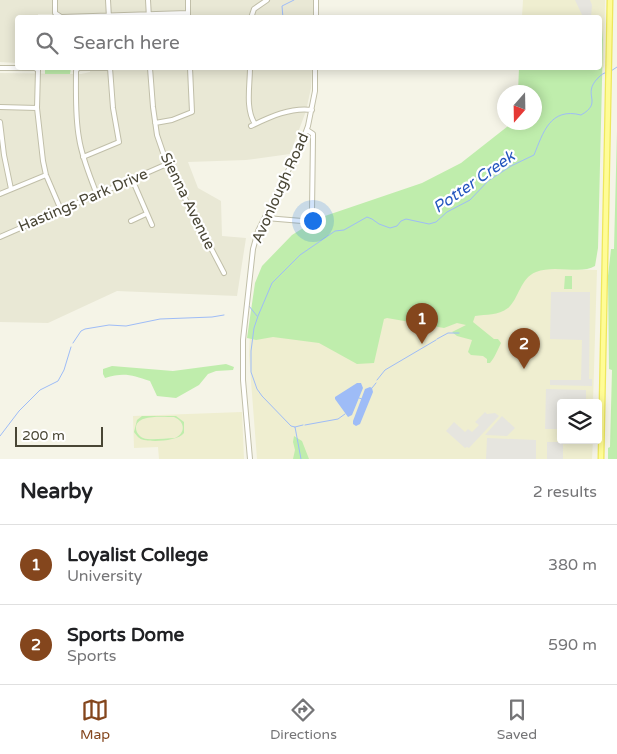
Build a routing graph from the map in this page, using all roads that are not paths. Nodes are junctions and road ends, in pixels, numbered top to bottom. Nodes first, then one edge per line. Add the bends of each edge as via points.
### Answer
1 (56, 0) edge
2 (108, 0) edge
3 (148, 0) edge
4 (188, 0) edge
5 (267, 0) edge
6 (316, 0) edge
7 (610, 0) edge
8 (58, 15) edge
9 (109, 15) edge
10 (149, 15) edge
11 (188, 15) edge
12 (252, 15) edge
13 (316, 15) edge
14 (0, 68) edge
15 (15, 68) edge
16 (38, 70) edge
17 (77, 70) edge
18 (110, 70) edge
19 (150, 70) edge
20 (190, 70) edge
21 (250, 70) edge
22 (315, 70) edge
23 (0, 107) edge
24 (37, 108) junction
25 (312, 110) junction
26 (0, 122) edge
27 (155, 123) junction
28 (307, 130) junction
29 (83, 157) junction
30 (166, 164) junction
31 (46, 175) junction
32 (132, 179) junction
33 (11, 189) junction
34 (0, 194) edge
35 (96, 195) junction
36 (61, 210) junction
37 (146, 214) junction
38 (266, 218) junction
39 (131, 220) dead end
40 (152, 225) dead end
41 (0, 236) edge
42 (224, 273) dead end
43 (250, 459) edge
44 (601, 459) edge

1 - 8 street via 55,13
2 - 9 street
3 - 10 street
4 - 11 street
5 - 12 street via 254,9
6 - 13 street
7 - 44 main road
14 - 15 street
16 - 24 street
17 - 29 street via 76,122
18 - 29 street via 119,142
19 - 27 street, Sienna Avenue
20 - 27 street via 192,112
21 - 25 street via 249,108 253,125 290,110
22 - 25 street, Avonlough Road
23 - 24 street
24 - 31 street
25 - 28 street, Avonlough Road
26 - 33 street
27 - 30 street, Sienna Avenue
28 - 38 street, Avonlough Road
28 - 38 street via 313,134 312,211 309,218 302,221
29 - 35 street
30 - 32 street, Hastings Park Drive
30 - 42 street, Sienna Avenue
31 - 33 street
31 - 36 street
32 - 35 street, Hastings Park Drive
32 - 37 street
33 - 34 street
35 - 36 street, Hastings Park Drive
36 - 41 street, Hastings Park Drive
37 - 39 street
37 - 40 street
38 - 43 street, Avonlough Road via 253,249 243,340

